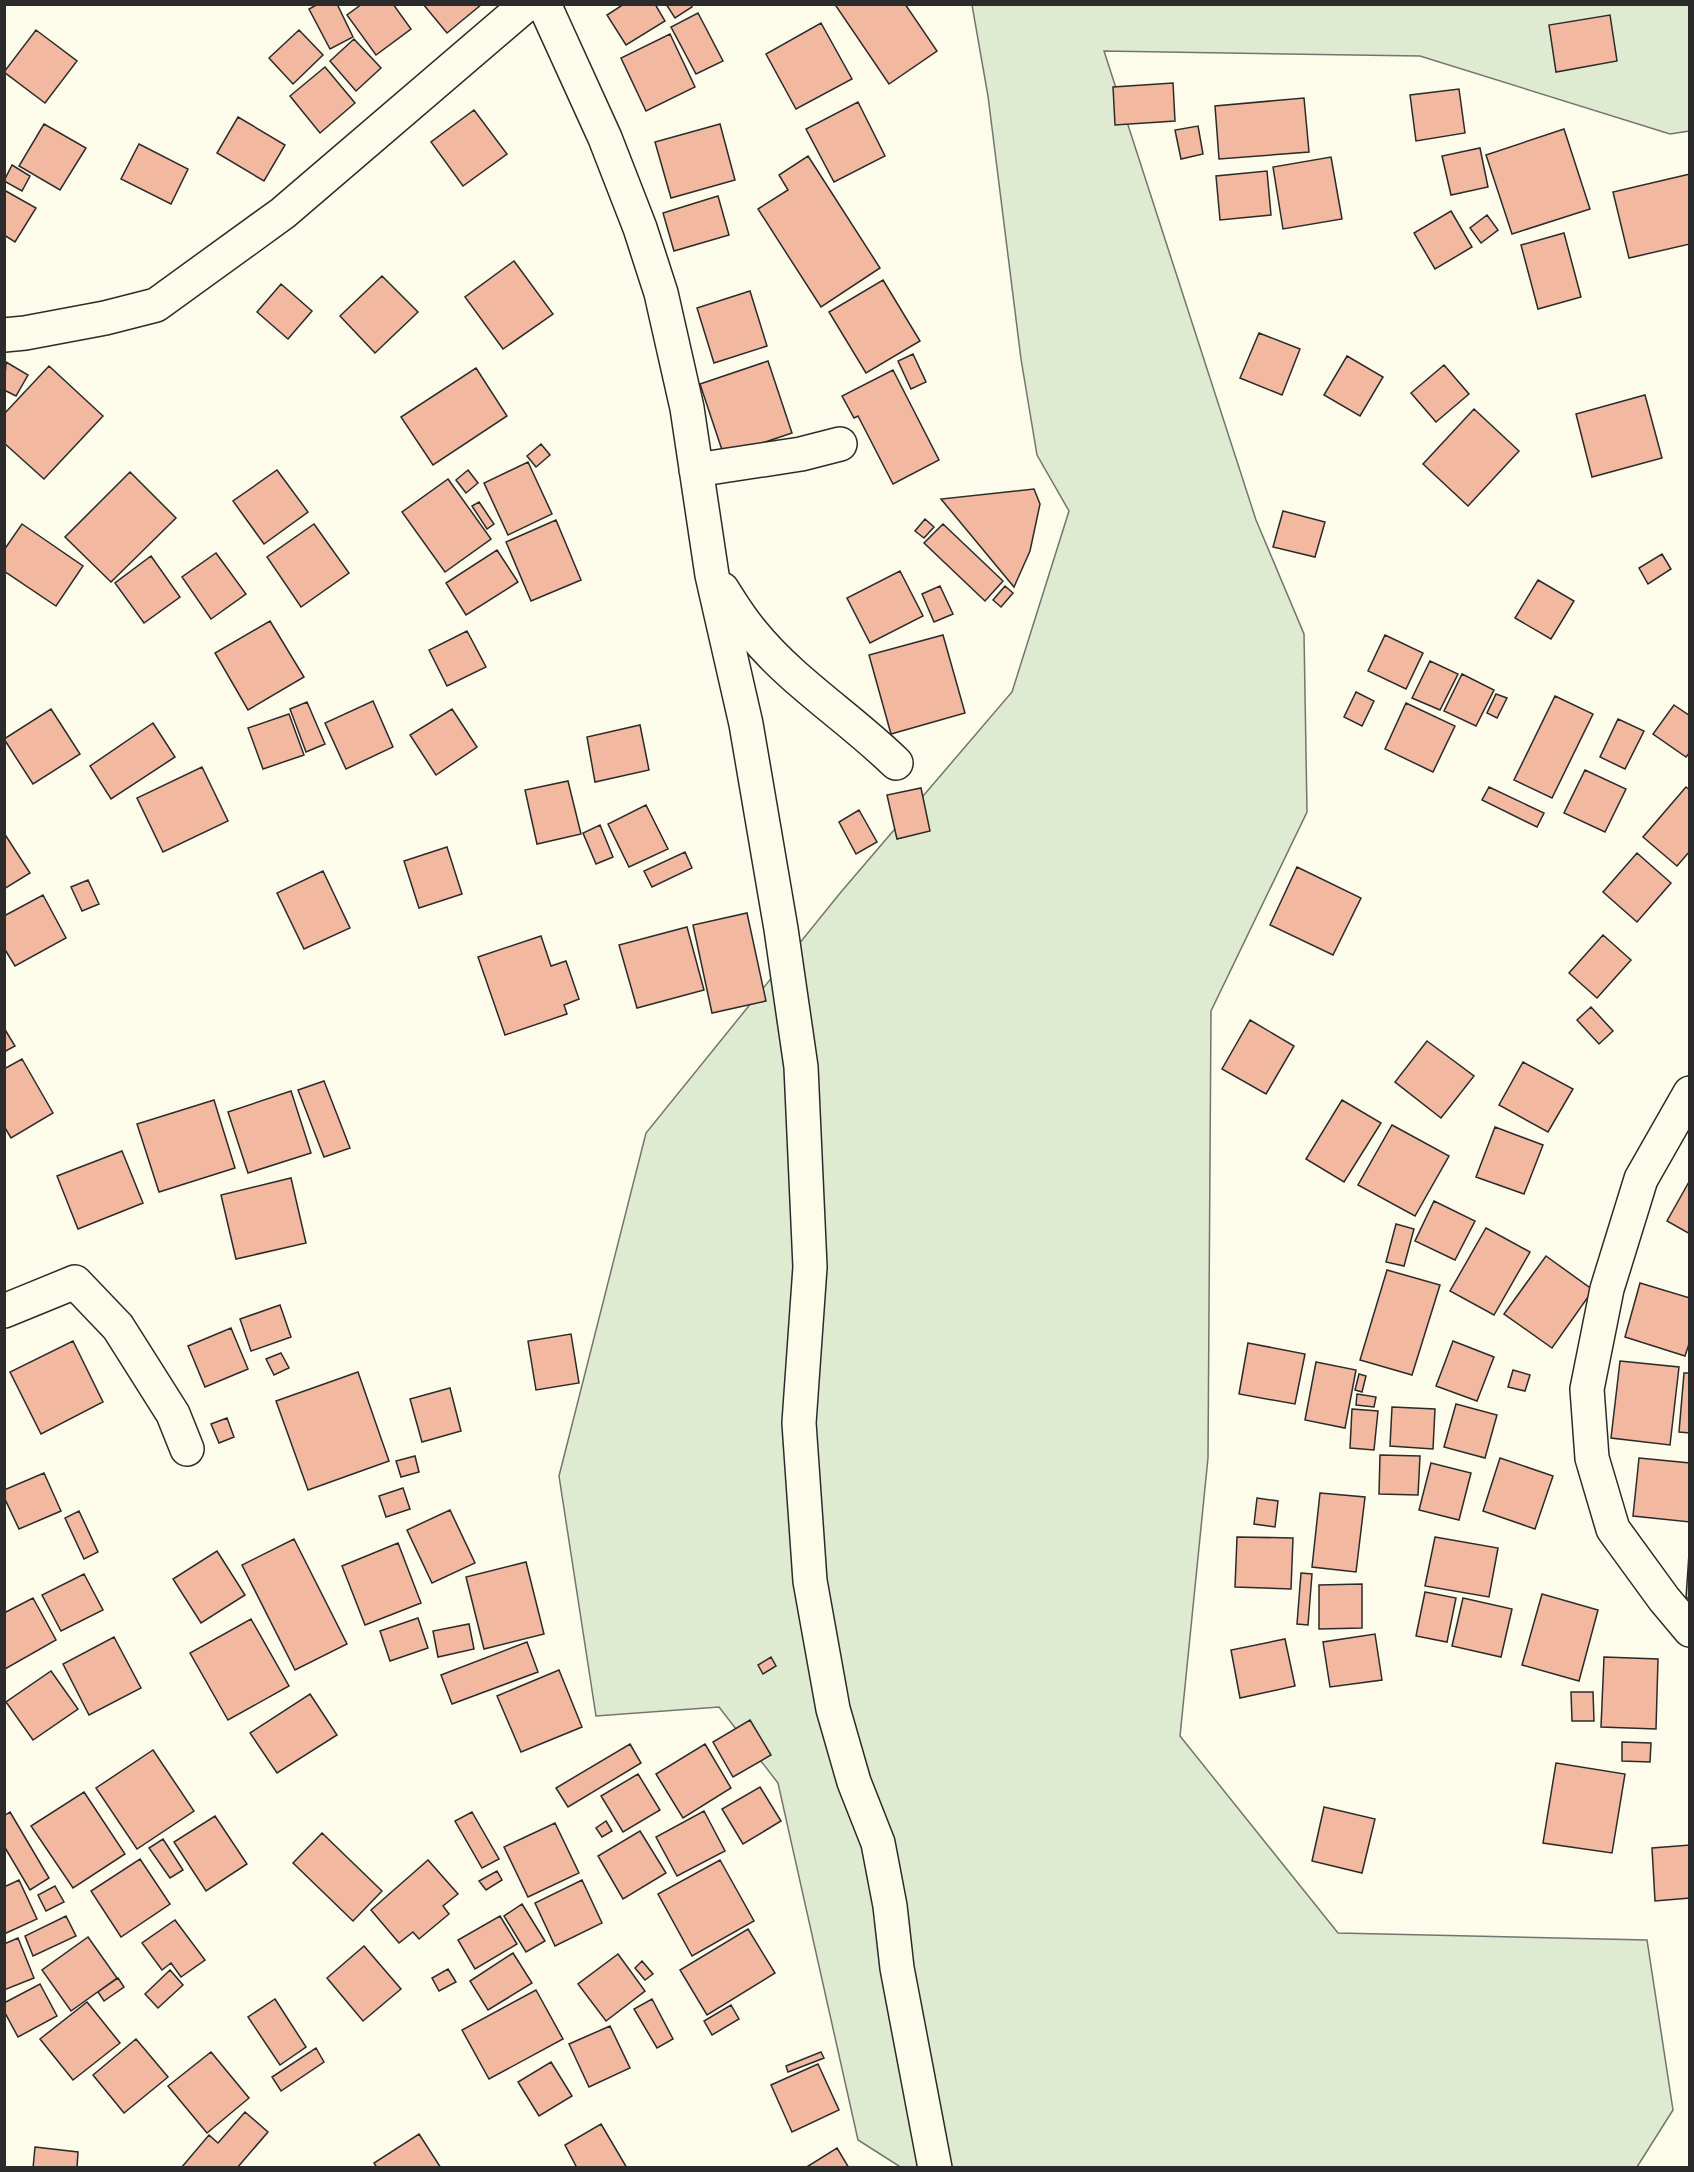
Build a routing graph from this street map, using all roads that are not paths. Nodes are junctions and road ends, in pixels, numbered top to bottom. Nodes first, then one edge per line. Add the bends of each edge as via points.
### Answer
1 (527, 4) edge
2 (544, 4) edge
3 (4, 335) edge
4 (840, 444) dead end
5 (696, 470) junction
6 (712, 575) junction
7 (896, 763) dead end
8 (1689, 1093) edge
9 (4, 1311) edge
10 (187, 1449) dead end
11 (1689, 1630) edge
12 (935, 2168) edge

1 - 3 street via 283,213 156,305
2 - 5 street via 605,138 640,228 661,293 687,408
4 - 5 street
5 - 6 street
6 - 7 street via 758,639 793,675
6 - 12 street via 746,724 801,1067 810,1267 799,1423 810,1581 833,1709 854,1782 878,1843
8 - 11 street via 1641,1179 1607,1289 1587,1389 1592,1458 1613,1529
9 - 10 street via 75,1282 118,1327 173,1414

